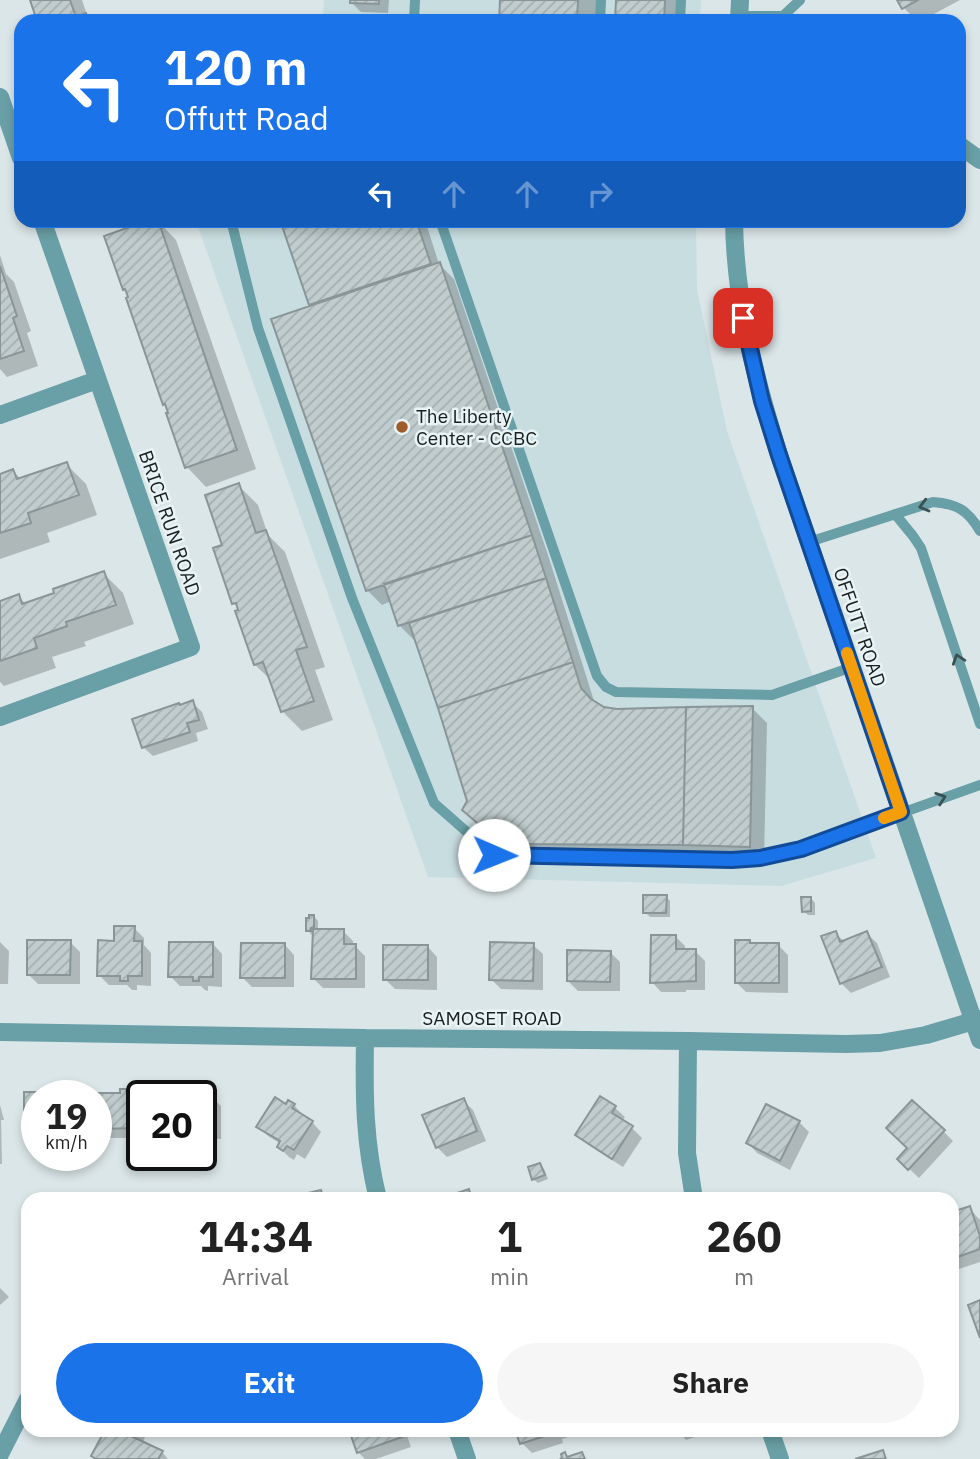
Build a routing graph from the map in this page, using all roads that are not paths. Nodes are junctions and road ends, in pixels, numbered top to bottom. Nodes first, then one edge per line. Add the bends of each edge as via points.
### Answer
1 (800, 0) edge
2 (739, 12) edge
3 (761, 14) edge
4 (785, 14) edge
5 (0, 97) edge
6 (14, 138) edge
7 (45, 228) edge
8 (233, 228) edge
9 (443, 228) edge
10 (734, 228) edge
11 (97, 380) junction
12 (0, 415) edge
13 (895, 514) junction
14 (980, 531) edge
15 (809, 542) junction
16 (852, 667) junction
17 (0, 717) edge
18 (980, 724) edge
19 (980, 785) edge
20 (901, 812) junction
21 (977, 1020) edge
22 (0, 1032) edge
23 (365, 1038) junction
24 (980, 1040) edge
25 (688, 1041) junction
26 (377, 1192) edge
27 (693, 1192) edge
28 (21, 1413) edge
29 (459, 1437) edge
30 (772, 1437) edge
31 (0, 1454) edge
32 (467, 1459) edge
33 (780, 1459) edge

1 - 4 lane
2 - 3 lane
5 - 6 street
7 - 11 street, BRICE RUN ROAD
8 - 20 lane via 258,328 352,598 434,803 444,812 494,855 732,860 801,849
9 - 16 lane via 597,676 606,687 616,692 772,695
10 - 15 street, OFFUTT ROAD via 737,279 751,362
11 - 12 street
11 - 17 street, BRICE RUN ROAD via 191,647
14 -> 13 lane via 974,520 948,503 933,502
13 - 15 lane
18 -> 13 lane via 921,548
15 - 16 street, OFFUTT ROAD
16 - 20 street, OFFUTT ROAD
20 -> 19 lane
20 - 21 street, OFFUTT ROAD
21 - 24 street, OFFUTT ROAD
21 - 25 street, SAMOSET ROAD via 880,1043
22 - 23 street, SAMOSET ROAD
23 - 25 street, SAMOSET ROAD
23 - 26 street via 366,1141
25 - 27 street via 687,1153
28 - 31 street
29 - 32 street
30 - 33 street

